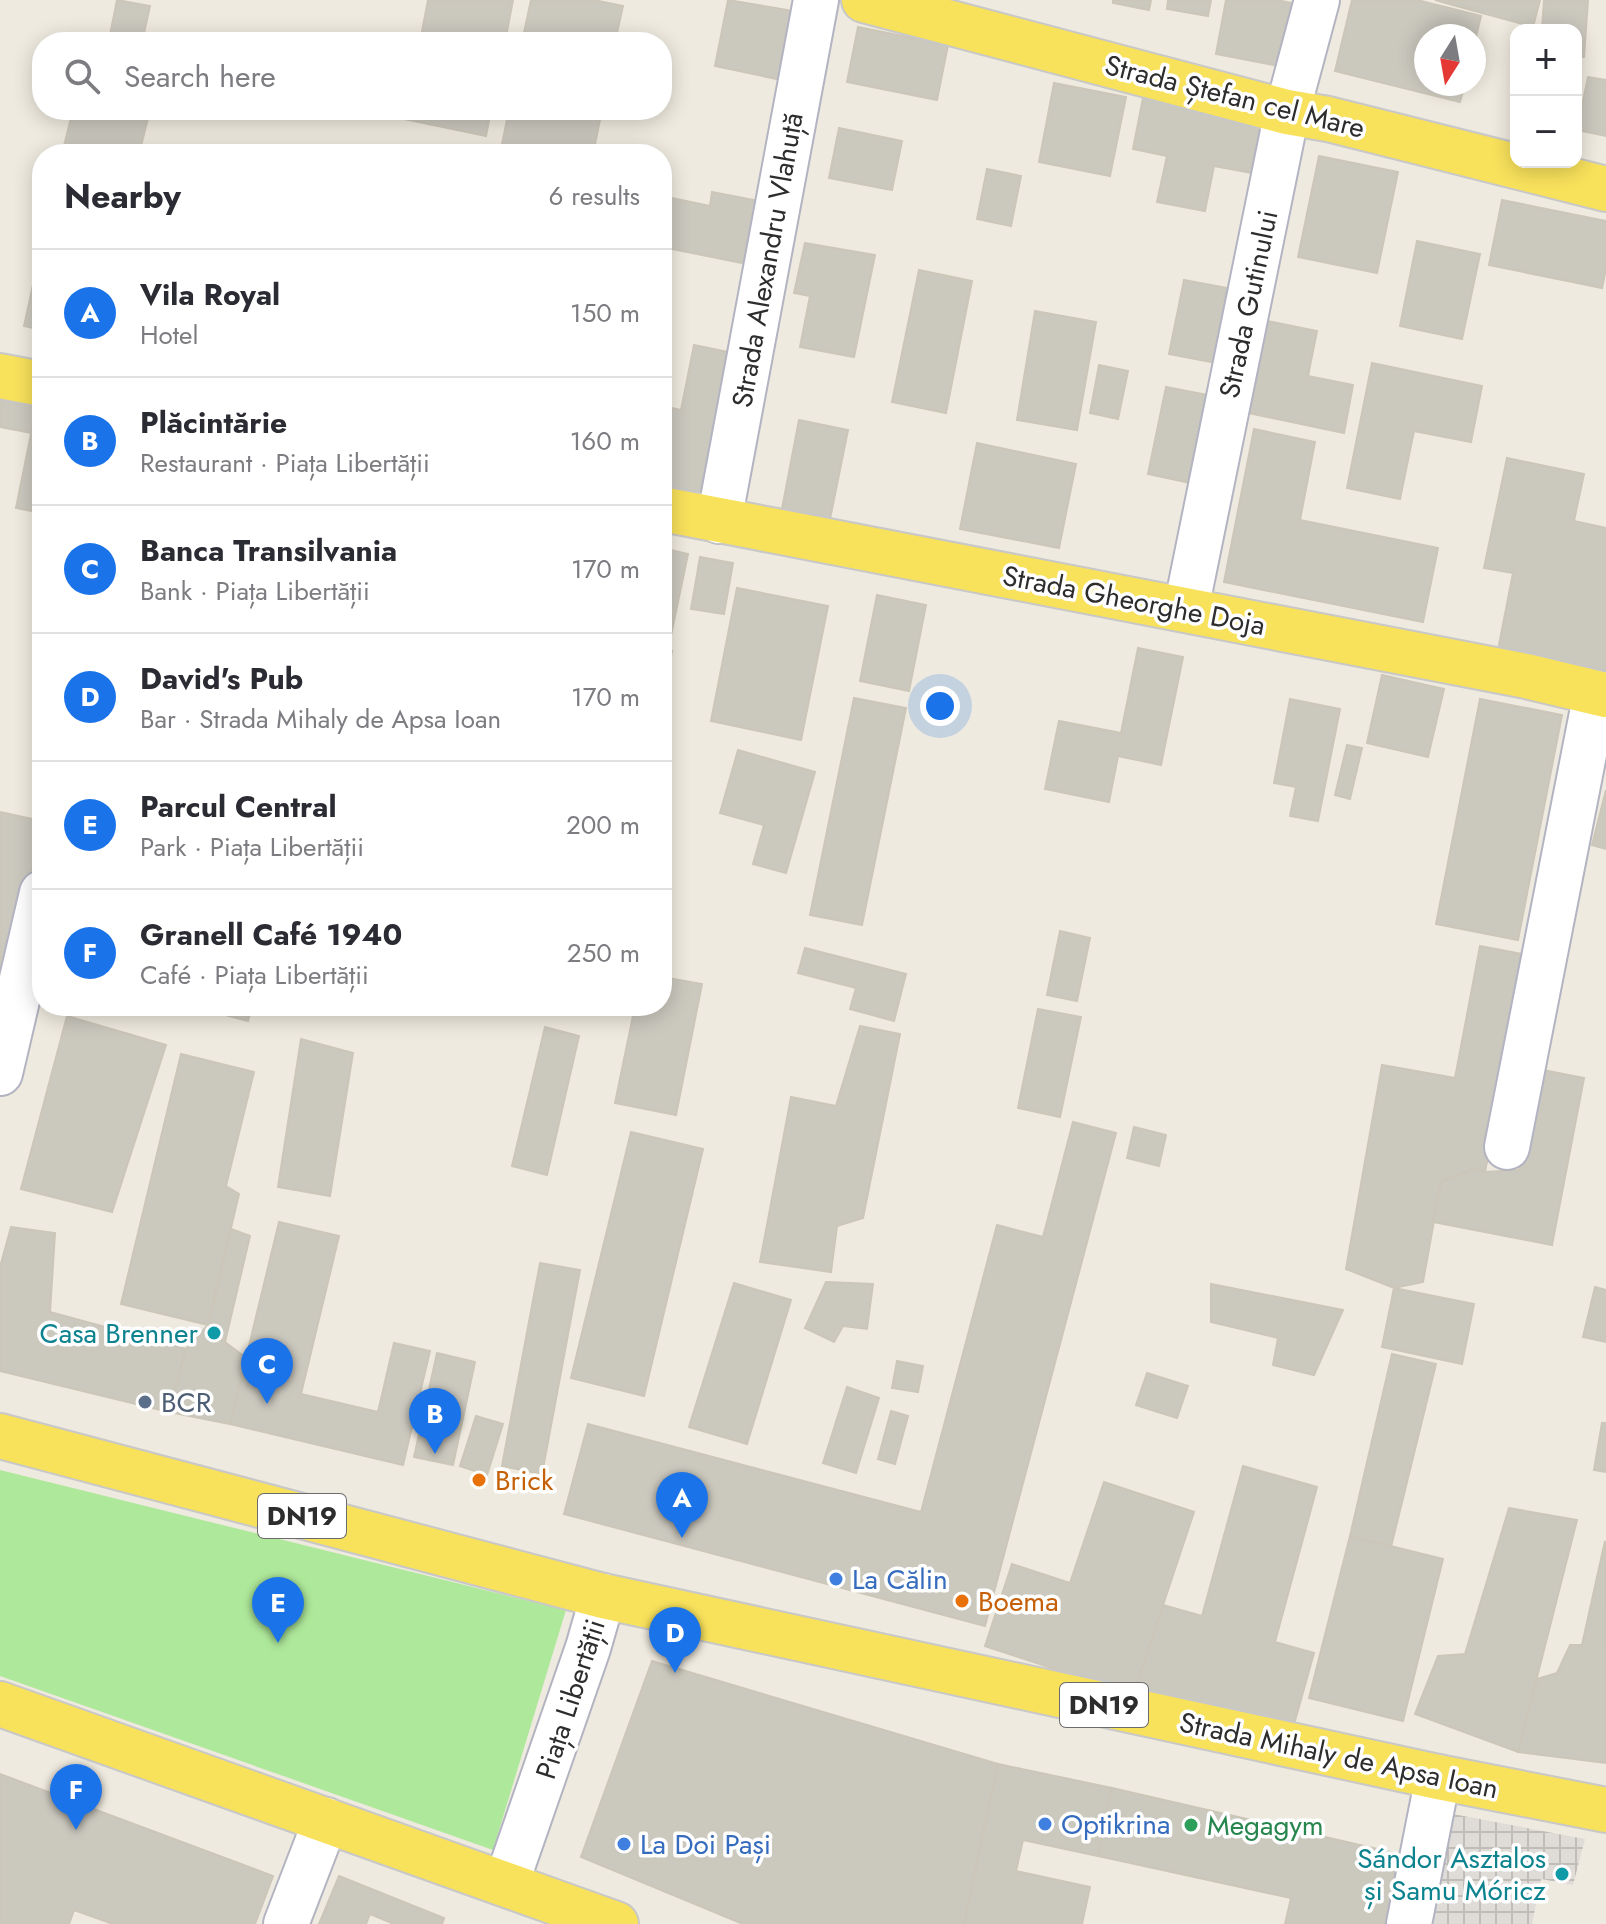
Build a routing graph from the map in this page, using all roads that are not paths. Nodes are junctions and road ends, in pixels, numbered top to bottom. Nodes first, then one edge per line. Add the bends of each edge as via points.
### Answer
1 (816, 0) edge
2 (864, 0) edge
3 (1317, 0) edge
4 (1287, 112) junction
5 (1606, 189) edge
6 (0, 376) edge
7 (32, 382) edge
8 (672, 511) edge
9 (719, 521) junction
10 (1186, 609) junction
11 (1601, 694) edge
12 (32, 936) edge
13 (0, 1073) edge
14 (1507, 1147) dead end
15 (0, 1436) edge
16 (603, 1596) junction
17 (0, 1704) edge
18 (1438, 1777) junction
19 (1606, 1810) edge
20 (326, 1820) junction
21 (506, 1884) junction
22 (286, 1924) edge
23 (616, 1924) edge
24 (1409, 1924) edge

1 - 9 street, Strada Alexandru Vlahuță
2 - 4 main road, Strada Ștefan cel Mare
3 - 4 street, Strada Gutinului
4 - 5 main road, Strada Ștefan cel Mare
4 - 10 street, Strada Gutinului
6 - 7 main road
8 - 9 main road, Strada Gheorghe Doja
9 - 10 main road, Strada Gheorghe Doja
10 - 11 main road, Strada Gheorghe Doja
11 - 14 street
12 - 13 street
15 - 16 main road, Piața Libertății / DN19
16 - 18 main road, Strada Mihaly de Apsa Ioan / DN19
16 - 21 street, Piața Libertății
17 - 20 main road
18 - 19 main road, Strada Mihaly de Apsa Ioan / DN19
18 - 24 street
20 - 21 main road
20 - 22 street
21 - 23 main road

